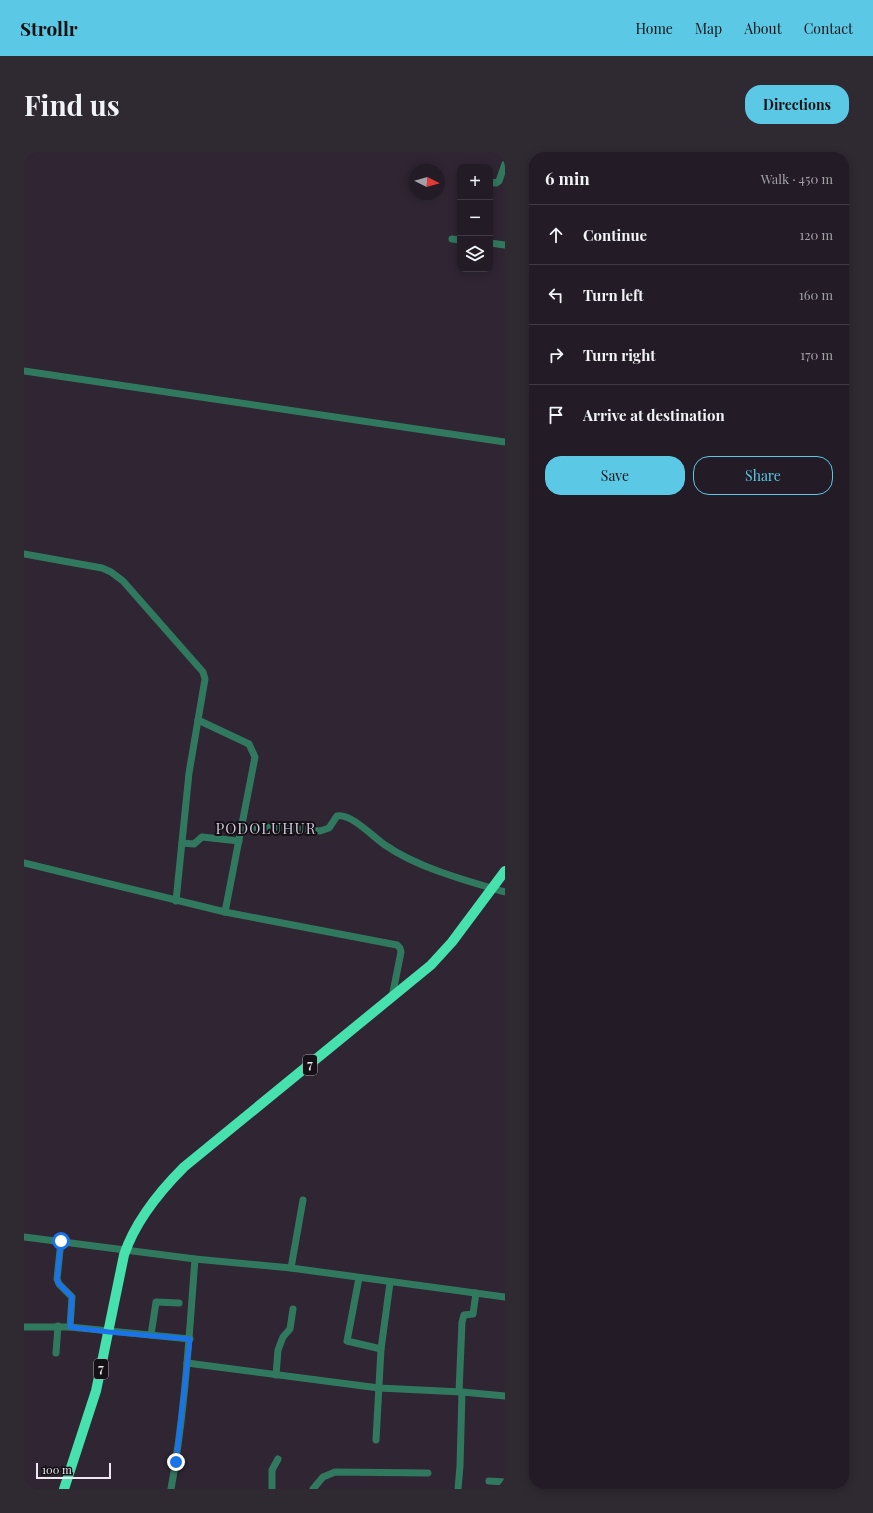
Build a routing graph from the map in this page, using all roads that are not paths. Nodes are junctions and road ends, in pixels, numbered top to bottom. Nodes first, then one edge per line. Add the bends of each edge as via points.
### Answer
1 (505, 164) edge
2 (493, 182) edge
3 (452, 239) dead end
4 (457, 240) edge
5 (493, 244) edge
6 (505, 245) edge
7 (24, 372) edge
8 (505, 442) edge
9 (24, 554) edge
10 (198, 720) junction
11 (242, 829) junction
12 (239, 841) junction
13 (182, 843) junction
14 (24, 864) edge
15 (503, 874) edge
16 (493, 888) junction
17 (505, 892) edge
18 (176, 901) junction
19 (225, 912) junction
20 (392, 998) junction
21 (303, 1200) dead end
22 (24, 1237) edge
23 (61, 1241) junction
24 (127, 1246) junction
25 (195, 1258) junction
26 (291, 1268) junction
27 (358, 1278) junction
28 (390, 1282) junction
29 (476, 1293) junction
30 (505, 1297) edge
31 (179, 1303) dead end
32 (294, 1309) dead end
33 (58, 1326) junction
34 (24, 1327) edge
35 (70, 1327) junction
36 (109, 1332) junction
37 (151, 1335) junction
38 (190, 1339) junction
39 (381, 1349) junction
40 (56, 1354) dead end
41 (188, 1363) junction
42 (276, 1375) junction
43 (379, 1388) junction
44 (460, 1392) junction
45 (505, 1396) edge
46 (376, 1440) dead end
47 (278, 1459) dead end
48 (428, 1473) dead end
49 (489, 1481) dead end
50 (502, 1484) edge
51 (64, 1489) edge
52 (171, 1489) edge
53 (272, 1489) edge
54 (313, 1489) edge
55 (458, 1489) edge

1 - 2 street via 499,181
3 - 4 street
5 - 6 street
7 - 8 street
9 - 10 street via 102,568 123,580 203,672 205,679
10 - 11 street via 249,744 254,752
10 - 13 street via 189,773
11 - 12 street
11 - 16 street via 275,826 320,831 329,828 336,816 347,816 385,846 400,854 436,870
12 - 13 street via 202,836 194,844
12 - 19 street
13 - 18 street
14 - 18 street
15 - 16 highway, 7
16 - 17 street
16 - 20 highway, 7 via 431,965
18 - 19 street
19 - 20 street via 397,946 401,952
20 - 24 highway, 7 via 184,1167 156,1196
21 - 26 street
22 - 23 street
23 - 24 street
23 - 35 street via 57,1279 72,1297
24 - 25 street
24 - 36 highway, 7 via 117,1283
25 - 26 street
25 - 38 street
26 - 27 street
27 - 28 street
27 - 39 street via 347,1340
28 - 29 street
28 - 39 street
29 - 30 street
29 - 44 street via 473,1314 464,1315 462,1322
31 - 37 street via 155,1303
32 - 42 street via 290,1329 278,1350
33 - 34 street
33 - 35 street
33 - 40 street
35 - 36 street
36 - 37 street
36 - 51 highway, 7 via 96,1391
37 - 38 street
38 - 41 street
39 - 43 street
41 - 42 street
41 - 52 street
42 - 43 street
43 - 44 street
43 - 46 street
44 - 45 street
44 - 55 street
47 - 53 street via 272,1470
48 - 54 street via 335,1472 323,1477
49 - 50 street

